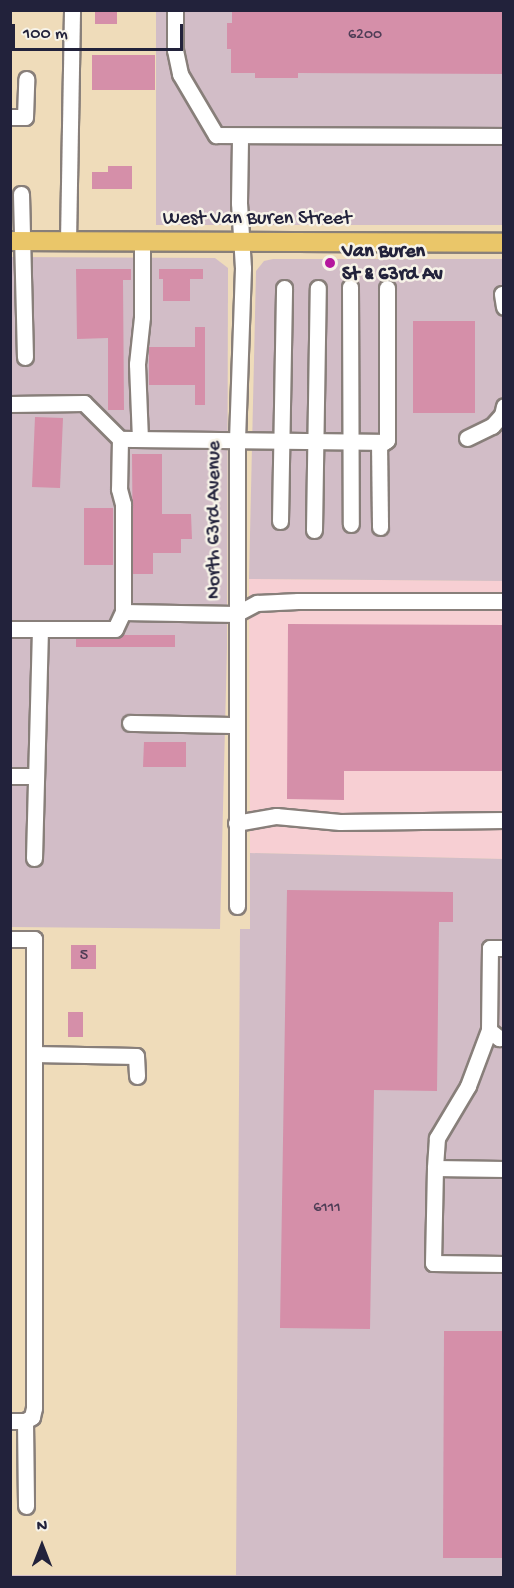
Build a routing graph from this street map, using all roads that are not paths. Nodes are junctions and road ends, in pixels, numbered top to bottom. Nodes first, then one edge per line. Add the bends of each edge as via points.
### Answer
1 (72, 10) edge
2 (175, 10) edge
3 (26, 79) dead end
4 (10, 117) edge
5 (240, 136) junction
6 (504, 136) edge
7 (21, 194) dead end
8 (16, 241) edge
9 (68, 241) junction
10 (142, 241) junction
11 (242, 241) junction
12 (504, 243) edge
13 (350, 287) dead end
14 (284, 288) dead end
15 (318, 288) dead end
16 (387, 288) dead end
17 (25, 357) dead end
18 (10, 404) edge
19 (504, 406) edge
20 (467, 438) dead end
21 (120, 439) junction
22 (140, 439) junction
23 (237, 440) junction
24 (282, 441) junction
25 (316, 441) junction
26 (351, 441) junction
27 (379, 442) junction
28 (280, 521) dead end
29 (351, 524) dead end
30 (380, 527) dead end
31 (314, 530) dead end
32 (504, 601) edge
33 (123, 612) junction
34 (236, 614) junction
35 (10, 629) edge
36 (40, 629) junction
37 (130, 723) dead end
38 (235, 725) junction
39 (10, 776) edge
40 (36, 776) junction
41 (504, 820) edge
42 (236, 823) junction
43 (34, 858) dead end
44 (237, 906) dead end
45 (10, 939) edge
46 (504, 948) edge
47 (489, 1030) junction
48 (504, 1038) edge
49 (34, 1054) junction
50 (137, 1076) dead end
51 (435, 1168) junction
52 (504, 1168) edge
53 (504, 1264) edge
54 (22, 1420) edge
55 (26, 1506) dead end

1 - 9 street
2 - 5 street via 175,50 180,74 216,135
3 - 4 street via 25,117
5 - 6 street
5 - 11 street, North 63rd Avenue
7 - 8 street
8 - 9 main road, West Van Buren Street
8 - 17 street
9 - 10 main road, West Van Buren Street
10 - 11 main road, West Van Buren Street
10 - 22 street via 142,317 137,364
11 - 12 main road, West Van Buren Street
11 - 23 street, North 63rd Avenue via 243,324
13 - 26 street
14 - 24 street
15 - 25 street
16 - 27 street via 387,440
18 - 21 street via 84,404
19 - 20 street via 492,426
21 - 22 street
21 - 33 street
22 - 23 street
23 - 24 street
23 - 34 street, North 63rd Avenue
24 - 25 street
24 - 28 street
25 - 26 street
25 - 31 street
26 - 27 street
26 - 29 street
27 - 30 street
32 - 34 street via 288,601 257,603
33 - 34 street
33 - 36 street via 115,629
34 - 38 street, North 63rd Avenue
35 - 36 street
36 - 40 street
37 - 38 street
38 - 42 street, North 63rd Avenue
39 - 40 street
40 - 43 street
41 - 42 street via 340,822 276,816
42 - 44 street, North 63rd Avenue
45 - 49 street via 34,939
46 - 47 street via 490,948
47 - 48 street
47 - 51 street via 468,1086 437,1138
49 - 50 street via 136,1056
49 - 54 street
51 - 52 street
51 - 53 street via 433,1263
54 - 55 street

